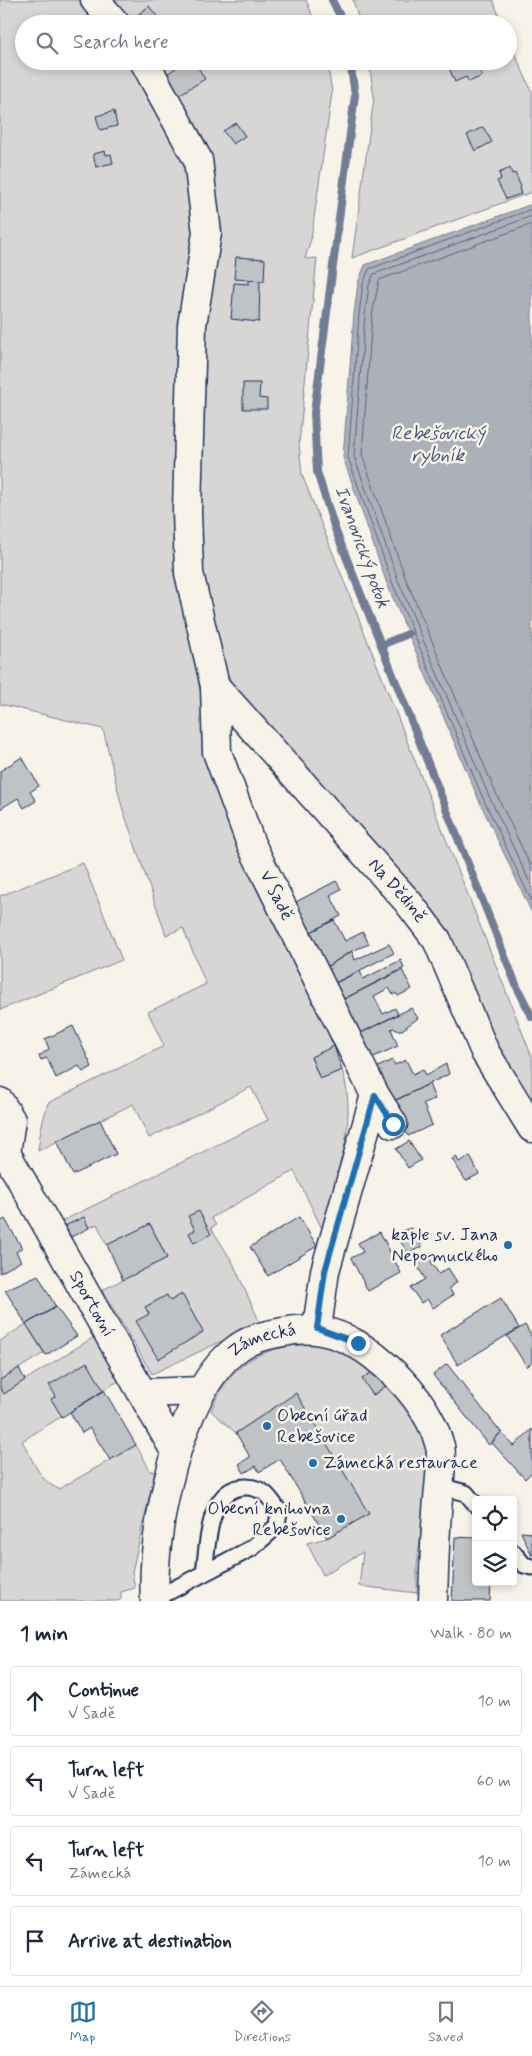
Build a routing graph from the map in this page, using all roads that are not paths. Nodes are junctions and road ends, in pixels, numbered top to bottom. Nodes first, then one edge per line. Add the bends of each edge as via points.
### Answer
1 (95, 0) edge
2 (108, 15) edge
3 (149, 70) edge
4 (215, 686) junction
5 (375, 1095) junction
6 (0, 1102) edge
7 (393, 1124) dead end
8 (532, 1128) edge
9 (3, 1152) edge
10 (317, 1328) junction
11 (201, 1391) junction
12 (144, 1393) junction
13 (176, 1453) junction
14 (439, 1486) junction
15 (472, 1500) edge
16 (517, 1557) edge
17 (532, 1567) edge
18 (204, 1573) junction
19 (155, 1600) edge
20 (433, 1601) edge

1 - 2 street
3 - 4 street, V Sadě via 198,160 207,233 192,324 187,520 188,573
4 - 5 street, V Sadě via 217,752 251,844
4 - 8 street, Na Dědině via 408,902 437,940 485,1052
5 - 7 street, V Sadě
5 - 10 street via 325,1271
6 - 9 street, Sportovní via 11,1120
9 - 12 street, Sportovní
10 - 11 street, Zámecká via 259,1337 234,1351
10 - 14 street, Zámecká via 358,1343 400,1376 424,1409 440,1447
11 - 12 street
11 - 13 street, Zámecká
12 - 13 street, Sportovní
13 - 19 street, Zámecká via 155,1556
14 - 15 lane via 466,1493
14 - 20 street, Zámecká
16 - 17 lane via 524,1565
18 - 18 lane, Zámecká via 252,1548 277,1526 279,1512 267,1493 239,1487 224,1496 214,1512
18 - 19 lane, Zámecká

